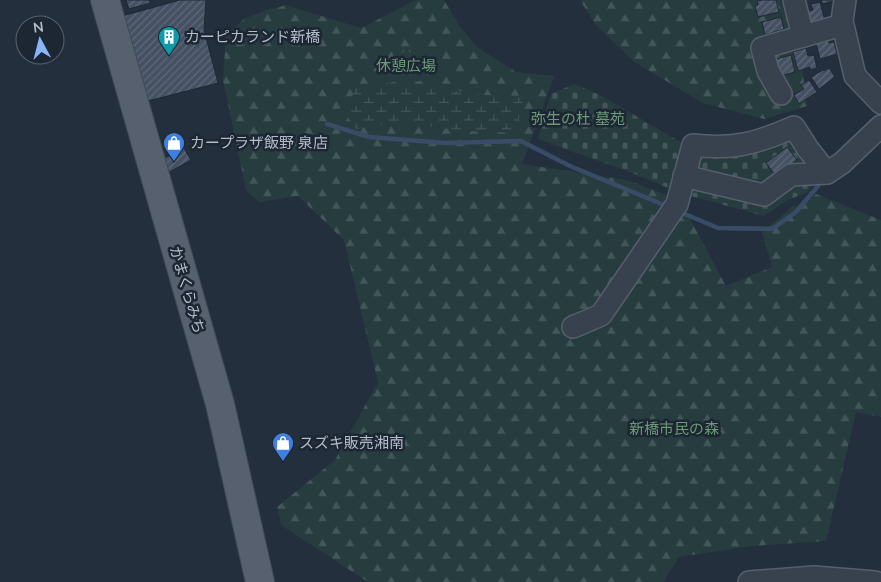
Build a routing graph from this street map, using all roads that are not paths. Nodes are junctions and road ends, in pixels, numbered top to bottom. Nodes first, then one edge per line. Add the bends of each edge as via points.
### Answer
1 (105, 0) edge
2 (794, 0) edge
3 (845, 0) edge
4 (842, 25) junction
5 (803, 36) junction
6 (781, 94) dead end
7 (881, 103) edge
8 (881, 126) edge
9 (827, 173) junction
10 (684, 176) junction
11 (573, 327) dead end
12 (796, 580) edge
13 (260, 582) edge
14 (749, 582) edge
15 (875, 582) edge

1 - 13 main road, かまくらみち via 220,404
2 - 5 street
3 - 4 street
4 - 5 street
4 - 7 street via 855,76
5 - 6 street via 762,48 768,70
8 - 9 street
9 - 10 street via 791,175 764,195
9 - 10 street via 808,150 792,120 768,138 747,145 693,145
10 - 11 street via 677,204 602,315
12 - 14 street
12 - 15 street

